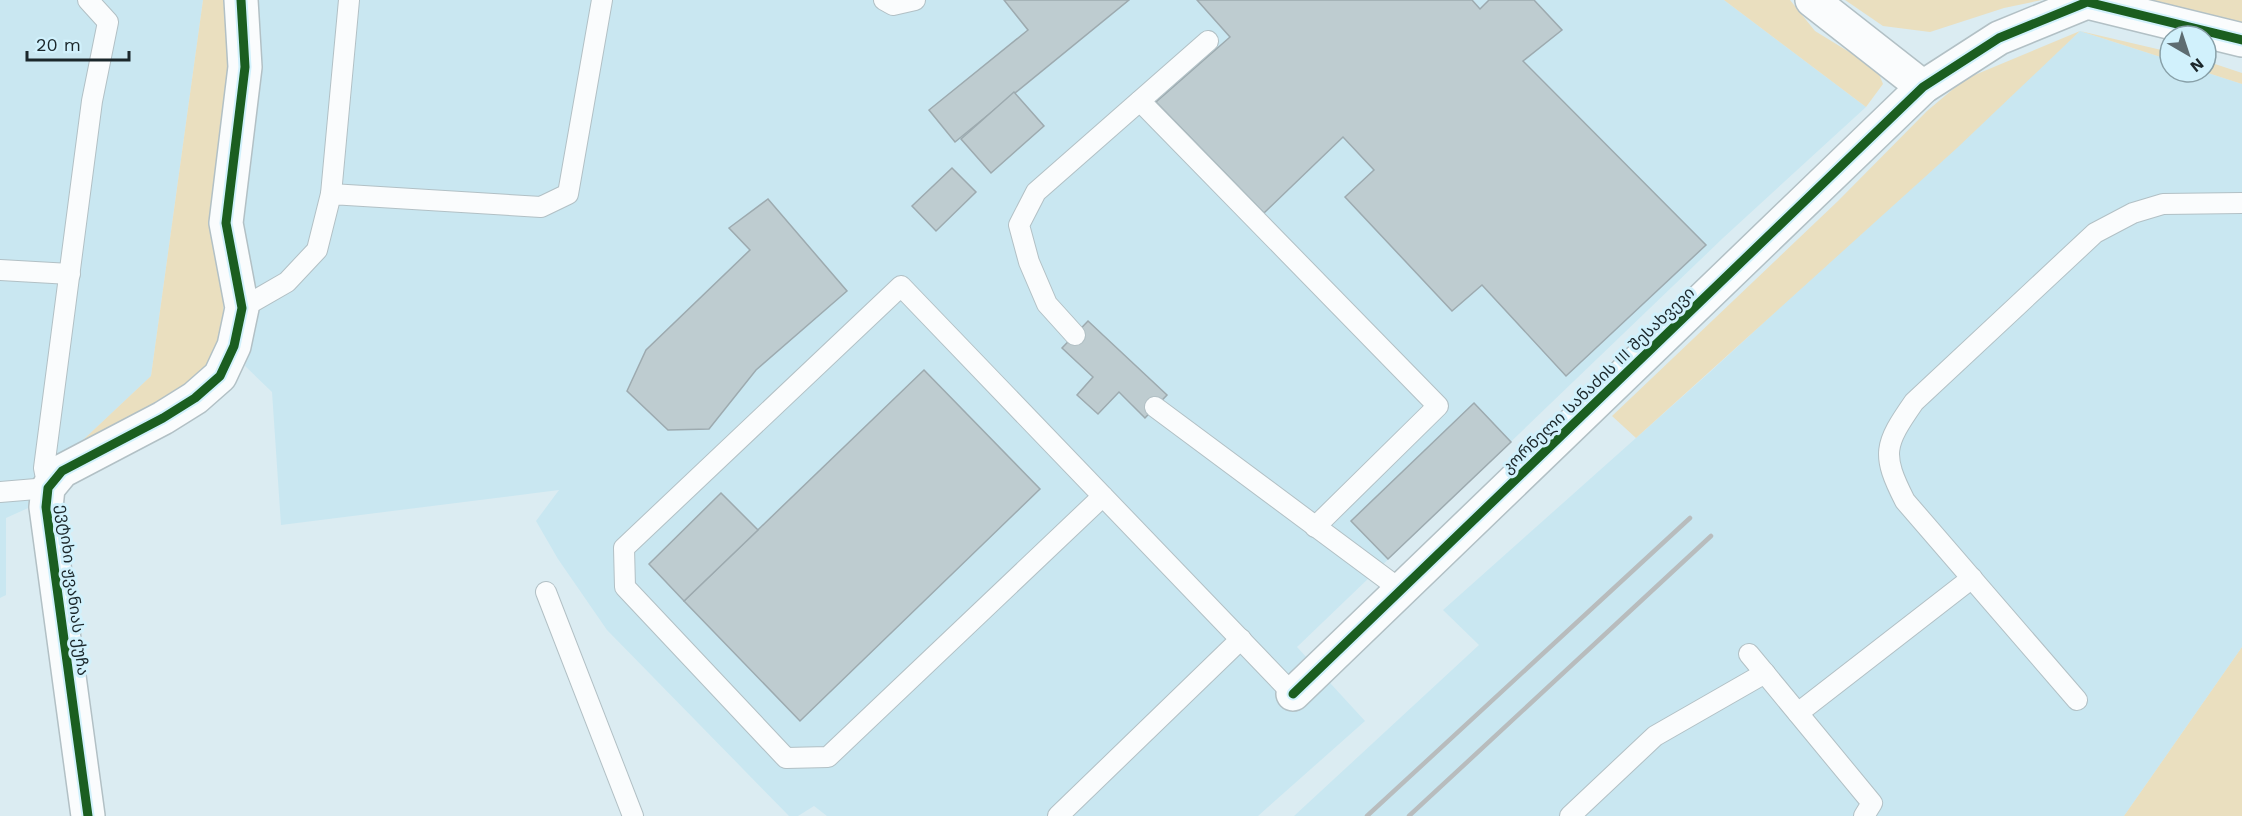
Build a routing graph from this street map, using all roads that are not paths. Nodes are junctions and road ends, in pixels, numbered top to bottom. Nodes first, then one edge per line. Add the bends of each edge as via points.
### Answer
1 (88, 0) edge
2 (241, 0) edge
3 (349, 0) edge
4 (602, 0) edge
5 (884, 0) edge
6 (915, 0) edge
7 (1812, 0) edge
8 (2242, 40) edge
9 (1208, 41) dead end
10 (1923, 87) junction
11 (1140, 101) junction
12 (331, 194) junction
13 (2242, 204) edge
14 (0, 270) edge
15 (70, 274) junction
16 (242, 308) junction
17 (1075, 335) dead end
18 (1155, 407) dead end
19 (48, 488) junction
20 (0, 492) edge
21 (1103, 496) junction
22 (1315, 527) junction
23 (1972, 578) junction
24 (1401, 590) junction
25 (546, 592) dead end
26 (1241, 639) junction
27 (1749, 654) dead end
28 (1766, 673) junction
29 (1293, 694) joint
30 (2077, 700) dead end
31 (1798, 713) junction
32 (88, 816) edge
33 (633, 816) edge
34 (1058, 816) edge
35 (1570, 816) edge
36 (1864, 816) edge

1 - 15 lane via 108,22 93,101
2 - 16 street, ევტიხი ჟვანიას ქუჩა via 245,67 226,223
3 - 12 lane
4 - 12 lane via 568,194 541,207
5 - 6 lane via 893,5
7 - 10 street
8 - 10 street, კორნელი სანაძის III შესახვევი via 2087,2 1999,38
9 - 11 lane
10 - 24 street, კორნელი სანაძის III შესახვევი
11 - 17 lane via 1036,192 1019,225 1047,304
11 - 22 lane via 1438,406
12 - 16 lane via 317,250 288,282
13 - 23 lane via 2163,204 2133,213 2095,233 1914,402 1894,430 1887,453 1891,474 1905,501
14 - 15 lane
15 - 19 lane via 44,468
16 - 19 street, ევტიხი ჟვანიას ქუჩა via 234,346 220,376 164,418 62,471
18 - 22 lane
19 - 20 lane
19 - 32 street, ევტიხი ჟვანიას ქუჩა via 46,507
21 - 21 lane via 828,757 786,758 625,587 624,548 901,286
21 - 26 lane
22 - 24 lane
23 - 30 lane
23 - 31 lane
24 - 29 street, კორნელი სანაძის III შესახვევი
25 - 33 lane
26 - 29 lane
26 - 34 lane
27 - 28 lane
28 - 31 lane
28 - 35 lane via 1655,736
31 - 36 lane via 1872,803

